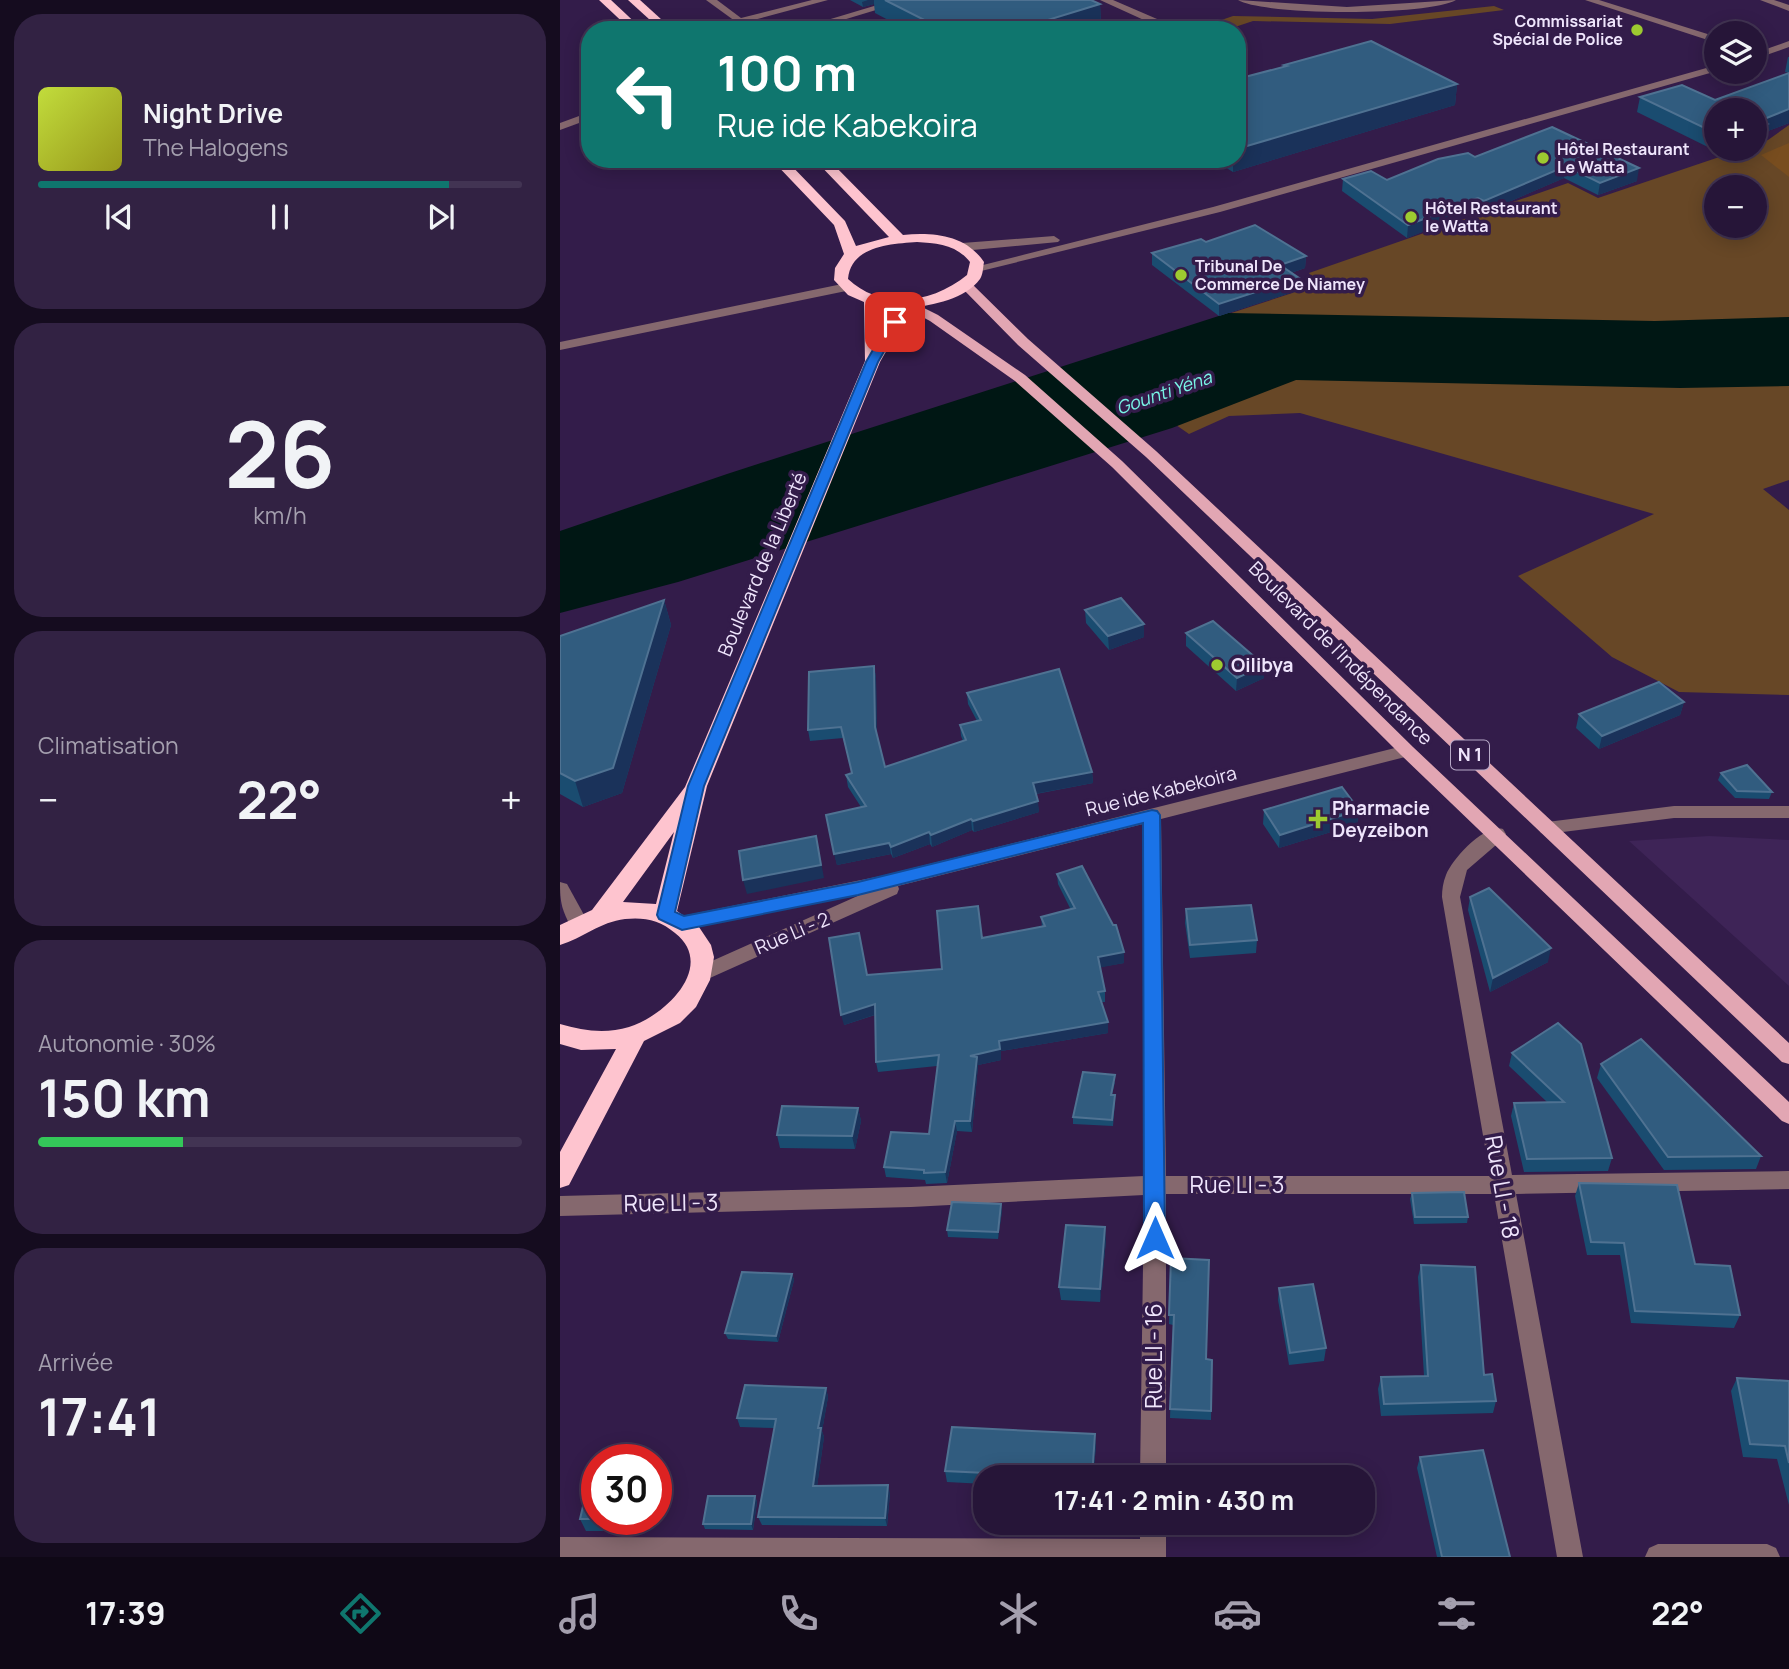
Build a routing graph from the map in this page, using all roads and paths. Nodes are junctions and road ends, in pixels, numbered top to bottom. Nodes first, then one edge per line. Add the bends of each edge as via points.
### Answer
1 (604, 0) edge
2 (633, 0) edge
3 (711, 0) edge
4 (776, 0) edge
5 (823, 0) edge
6 (904, 0) edge
7 (1105, 0) edge
8 (1243, 0) edge
9 (1451, 0) edge
10 (1590, 0) edge
11 (1765, 0) edge
12 (793, 8) junction
13 (1789, 8) edge
14 (628, 21) edge
15 (658, 21) edge
16 (830, 21) edge
17 (1153, 21) edge
18 (1704, 36) edge
19 (1789, 44) edge
20 (1767, 51) edge
21 (1704, 72) edge
22 (581, 119) edge
23 (560, 127) edge
24 (786, 168) edge
25 (829, 168) edge
26 (1100, 236) junction
27 (899, 239) junction
28 (962, 247) junction
29 (852, 255) junction
30 (978, 268) junction
31 (966, 285) junction
32 (847, 288) junction
33 (871, 299) junction
34 (906, 303) junction
35 (560, 346) edge
36 (872, 362) junction
37 (1408, 751) junction
38 (696, 786) junction
39 (1789, 812) edge
40 (1152, 815) junction
41 (1548, 828) junction
42 (1497, 834) junction
43 (925, 872) junction
44 (560, 889) edge
45 (601, 915) junction
46 (674, 919) junction
47 (569, 930) edge
48 (701, 974) junction
49 (560, 1034) edge
50 (635, 1036) junction
51 (1789, 1056) edge
52 (1789, 1115) edge
53 (560, 1177) edge
54 (1789, 1180) edge
55 (1155, 1185) junction
56 (1501, 1185) junction
57 (560, 1206) edge
58 (1153, 1465) edge
59 (1153, 1535) edge
60 (560, 1550) edge
61 (1153, 1555) edge
62 (1570, 1557) edge
63 (1658, 1557) edge
64 (1767, 1557) edge

1 - 14 highway
2 - 15 highway
3 - 12 street via 739,21
4 - 12 street
5 - 12 street
6 - 16 street
7 - 17 street
8 - 9 street via 1286,7 1373,9
10 - 18 street
11 - 13 street
19 - 20 street
21 - 26 street via 1216,210
22 - 23 street
24 - 29 highway via 840,224
25 - 27 highway
26 - 28 street
26 - 30 street
27 - 28 highway via 934,239
27 - 29 highway
28 - 30 highway
29 - 32 highway via 840,271
30 - 31 highway
31 - 34 highway via 940,298
31 - 41 main road, Boulevard de l'Indépendance / N 1
32 - 33 highway
32 - 35 street
33 - 34 highway
33 - 36 highway, Boulevard de la Liberté
34 - 36 highway, Boulevard de la Liberté
34 - 37 main road, Boulevard de l'Indépendance via 1020,377 1117,464
36 - 38 highway, Boulevard de la Liberté
37 - 40 street, Rue ide Kabekoira
37 - 42 main road, Boulevard de l'Indépendance
38 - 45 highway, Boulevard de la Liberté
38 - 46 highway, Boulevard de la Liberté
39 - 41 street via 1674,812
40 - 43 street, Rue ide Kabekoira
40 - 55 street, Rue LI - 16
41 - 51 main road, Boulevard de l'Indépendance / N 1
42 - 52 main road, Boulevard de l'Indépendance
42 - 56 street, Rue LI - 18 via 1457,869 1451,897
43 - 46 street, Rue Li - 2
43 - 48 street, Rue Li - 2
44 - 47 street
45 - 46 highway via 645,910
45 - 47 highway
46 - 48 highway via 696,937 703,954
48 - 50 highway via 678,1010
49 - 50 highway via 572,1040 602,1042
50 - 53 highway
54 - 56 street, Rue LI - 3
55 - 56 street, Rue LI - 3
55 - 57 street, Rue LI - 3 via 911,1198
55 - 58 street, Rue LI - 16
56 - 62 street, Rue LI - 18
59 - 61 street
60 - 61 street
63 - 64 street

